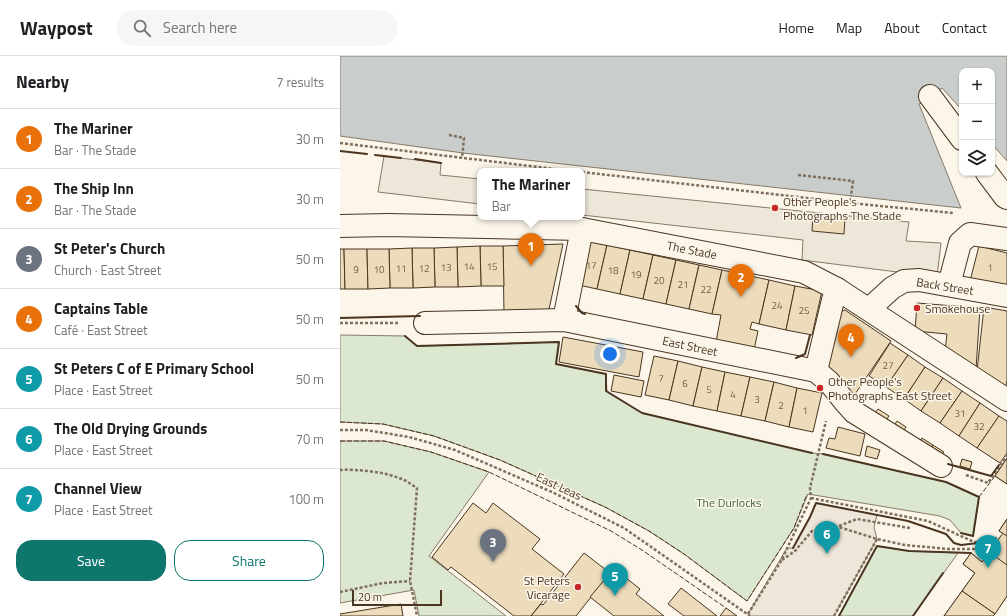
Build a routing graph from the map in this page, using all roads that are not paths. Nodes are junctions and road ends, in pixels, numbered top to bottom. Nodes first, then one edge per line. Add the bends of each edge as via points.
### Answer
1 (930, 96) dead end
2 (959, 135) edge
3 (989, 176) edge
4 (1007, 198) edge
5 (340, 226) edge
6 (582, 229) junction
7 (1007, 239) edge
8 (949, 285) junction
9 (837, 289) junction
10 (1007, 296) edge
11 (869, 309) junction
12 (564, 320) junction
13 (425, 323) road end
14 (816, 371) junction
15 (1007, 400) edge
16 (941, 466) road end

1 - 2 street
3 - 4 street
5 - 6 street, The Stade
6 - 9 street, The Stade via 804,272
6 - 12 street
7 - 8 street via 970,234 960,243
8 - 10 street, Back Street
8 - 11 street, Back Street via 919,280 904,281 892,288
9 - 11 street, The Stade
9 - 14 street
11 - 15 street, The Stade
12 - 13 street, East Street
12 - 14 street, East Street
14 - 16 street via 829,382 854,412

